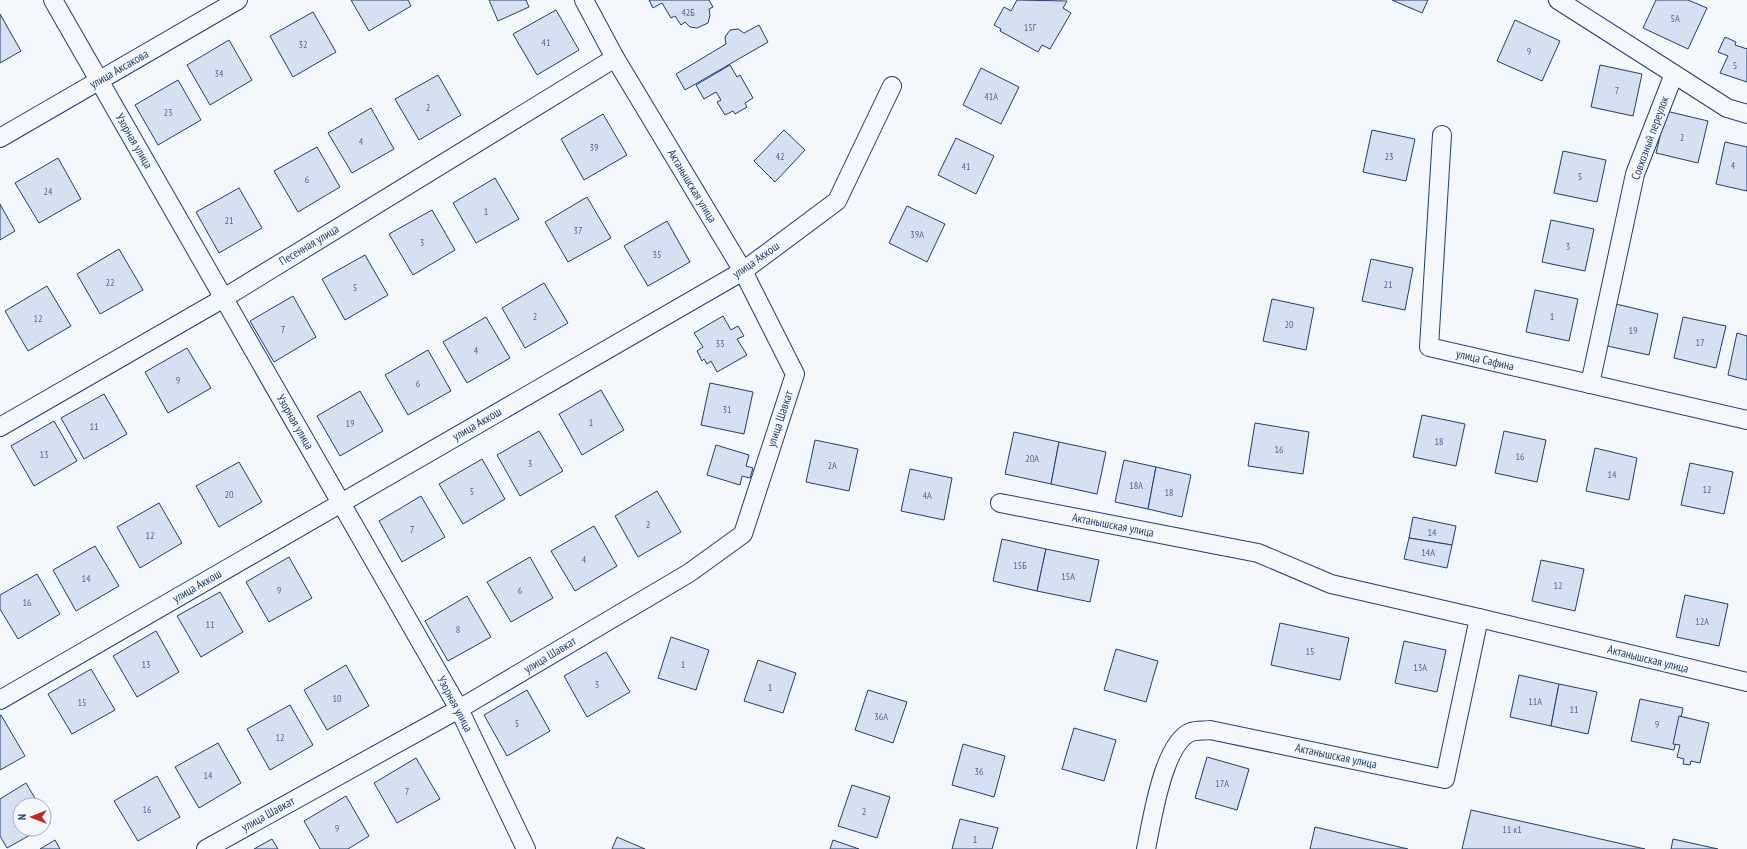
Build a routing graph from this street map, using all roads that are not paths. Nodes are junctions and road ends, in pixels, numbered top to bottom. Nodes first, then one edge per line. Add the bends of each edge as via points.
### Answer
1 (53, 0) edge
2 (238, 0) edge
3 (584, 0) edge
4 (1558, 0) edge
5 (615, 58) junction
6 (1674, 74) junction
7 (99, 80) junction
8 (892, 86) dead end
9 (1747, 114) edge
10 (1442, 135) dead end
11 (0, 138) edge
12 (744, 271) junction
13 (224, 298) junction
14 (795, 374) joint
15 (1590, 384) junction
16 (1747, 420) edge
17 (0, 427) edge
18 (341, 503) junction
19 (1000, 503) dead end
20 (1479, 618) junction
21 (1747, 682) edge
22 (0, 700) edge
23 (459, 709) junction
24 (206, 849) edge
25 (526, 849) edge
26 (1146, 849) edge

1 - 7 street, Узорная улица
2 - 7 street, улица Аксакова
3 - 5 street, Актанышская улица
4 - 6 street
5 - 12 street, Актанышская улица
5 - 13 street, Песенная улица
6 - 9 street via 1727,108
6 - 15 street, Совхозный переулок via 1635,174
7 - 11 street, улица Аксакова
7 - 13 street, Узорная улица
8 - 12 street, улица Аккош via 837,200
10 - 15 street, улица Сафина via 1429,347
12 - 14 street, Актанышская улица
12 - 18 street, улица Аккош
13 - 17 street, Песенная улица
13 - 18 street, Узорная улица
14 - 23 street, улица Шавкат via 743,534 689,573
15 - 16 street, улица Сафина
18 - 22 street, улица Аккош
18 - 23 street, Узорная улица
19 - 20 street, Актанышская улица via 1258,552 1331,584
20 - 21 street, Актанышская улица
20 - 26 street, Актанышская улица via 1445,779 1210,730 1191,732 1178,742 1166,763
23 - 24 street, улица Шавкат
23 - 25 street, Узорная улица

